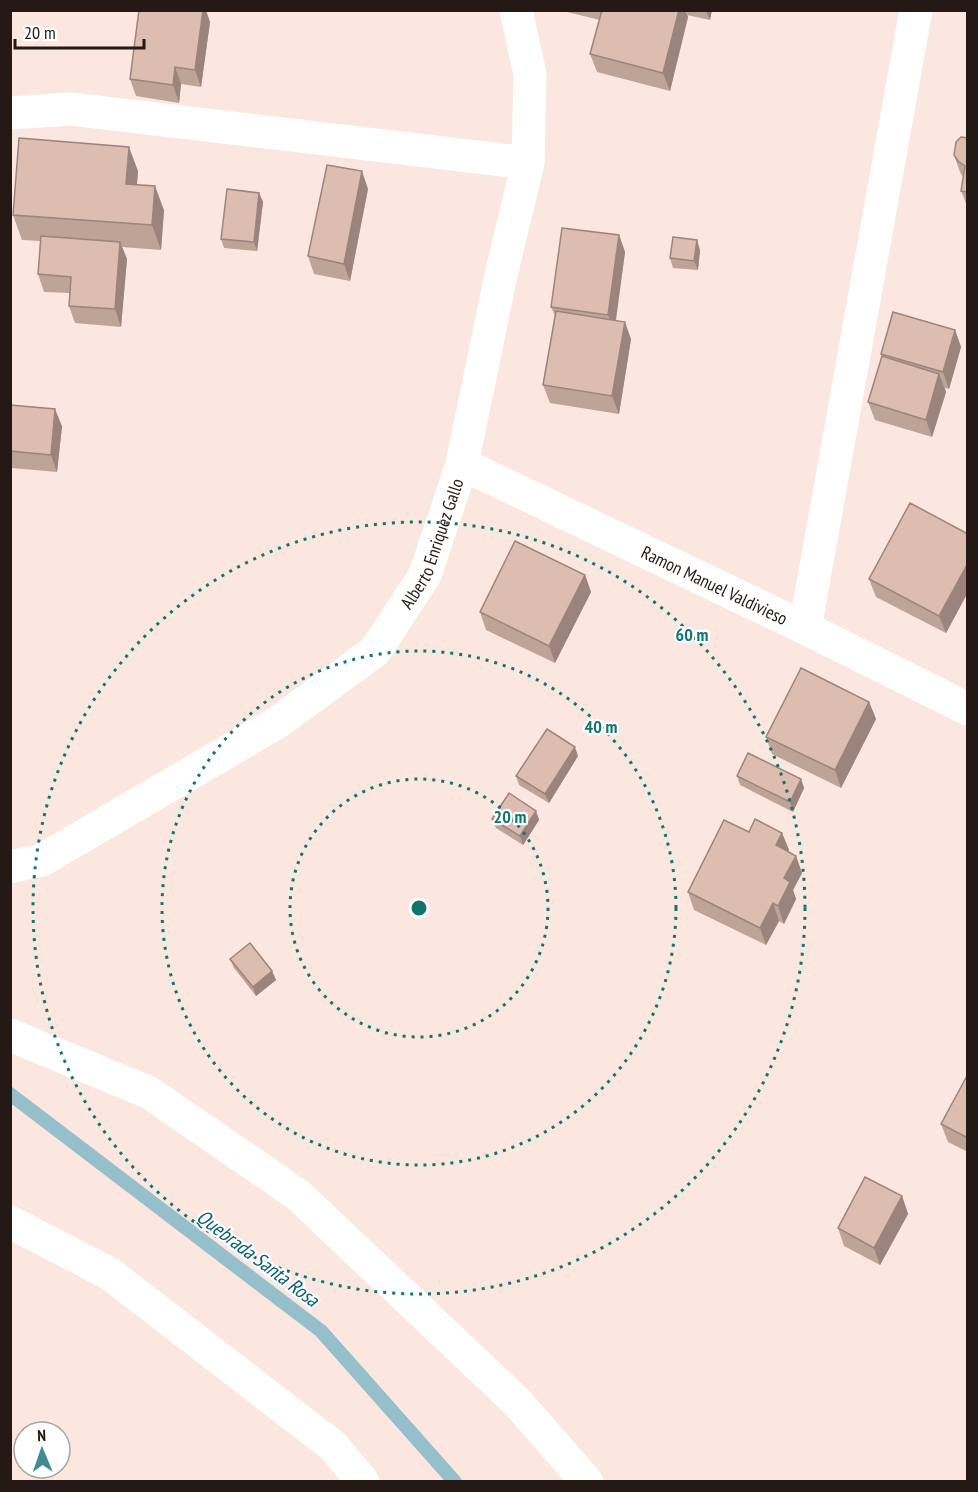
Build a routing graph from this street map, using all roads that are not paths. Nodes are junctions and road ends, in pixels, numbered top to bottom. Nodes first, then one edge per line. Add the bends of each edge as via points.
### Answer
1 (516, 10) edge
2 (916, 10) edge
3 (10, 113) edge
4 (528, 163) junction
5 (462, 464) junction
6 (805, 628) junction
7 (968, 709) edge
8 (42, 860) junction
9 (10, 867) edge
10 (10, 884) edge
11 (10, 1035) edge
12 (10, 1222) edge
13 (363, 1482) edge
14 (587, 1482) edge

1 - 4 street, Alberto Enriquez Gallo via 530,74
2 - 6 street
3 - 4 street via 71,109
4 - 5 street, Alberto Enriquez Gallo
5 - 6 street, Ramon Manuel Valdivieso
5 - 8 street, Alberto Enriquez Gallo via 425,575 375,651 278,722
6 - 7 street, Ramon Manuel Valdivieso
8 - 9 street, Alberto Enriquez Gallo
8 - 10 street
11 - 14 street via 148,1092 297,1194 518,1403
12 - 13 street via 110,1274 333,1446

